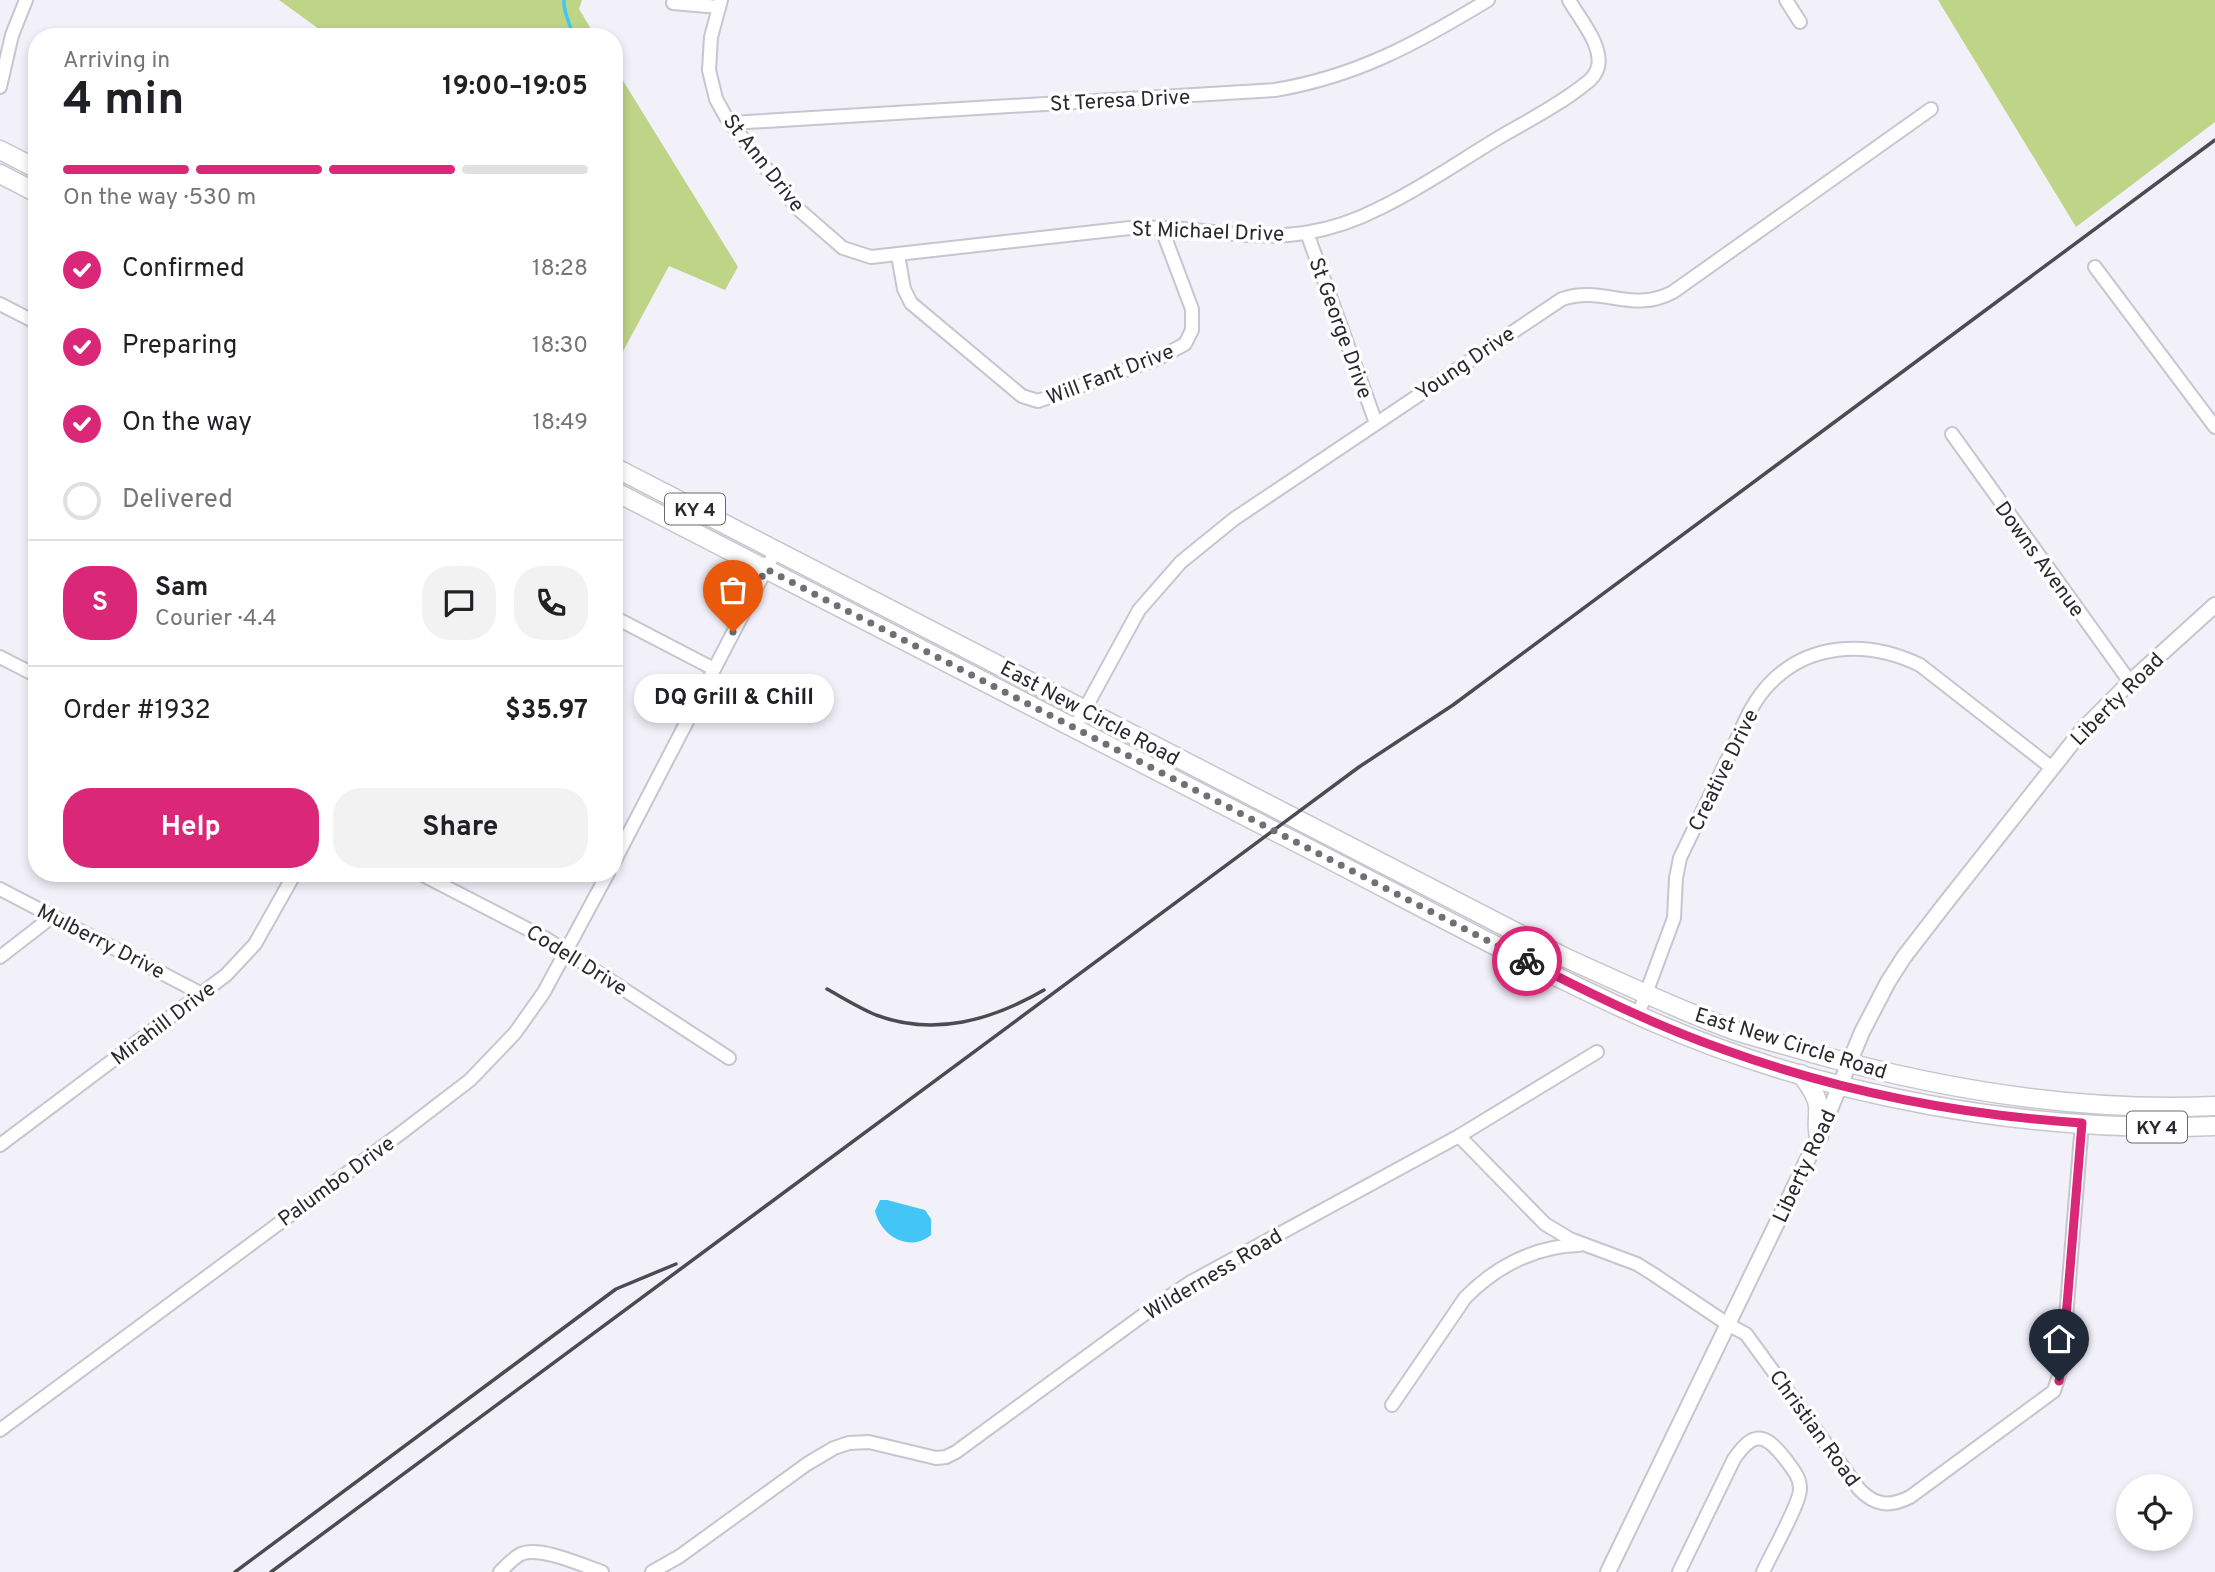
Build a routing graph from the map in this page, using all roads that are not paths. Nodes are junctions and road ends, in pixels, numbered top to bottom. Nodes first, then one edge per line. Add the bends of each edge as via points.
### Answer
1 (26, 0) edge
2 (1488, 0) edge
3 (1569, 0) edge
4 (1786, 0) edge
5 (722, 2) edge
6 (673, 3) dead end
7 (1800, 22) dead end
8 (0, 87) edge
9 (1931, 109) dead end
10 (731, 123) junction
11 (0, 150) edge
12 (28, 164) edge
13 (0, 174) edge
14 (28, 188) edge
15 (1161, 227) junction
16 (1307, 233) junction
17 (898, 255) junction
18 (2095, 267) dead end
19 (0, 304) edge
20 (28, 318) edge
21 (1376, 422) junction
22 (2215, 427) edge
23 (1952, 434) dead end
24 (623, 472) edge
25 (623, 496) edge
26 (776, 550) junction
27 (766, 569) junction
28 (2215, 605) edge
29 (623, 622) edge
30 (0, 657) edge
31 (714, 669) junction
32 (28, 671) edge
33 (2130, 682) junction
34 (1083, 710) junction
35 (1074, 729) junction
36 (2052, 768) junction
37 (623, 845) edge
38 (290, 882) edge
39 (436, 882) edge
40 (603, 882) edge
41 (0, 889) edge
42 (53, 916) junction
43 (568, 952) junction
44 (0, 957) edge
45 (202, 994) junction
46 (1645, 994) junction
47 (1638, 1015) junction
48 (1597, 1052) dead end
49 (729, 1058) dead end
50 (1849, 1063) junction
51 (1801, 1074) junction
52 (1842, 1085) junction
53 (2083, 1103) junction
54 (2215, 1106) edge
55 (2091, 1124) junction
56 (2215, 1126) edge
57 (1459, 1136) junction
58 (1819, 1136) junction
59 (0, 1145) edge
60 (1583, 1245) junction
61 (1729, 1325) junction
62 (1392, 1405) dead end
63 (0, 1430) edge
64 (500, 1572) edge
65 (602, 1572) edge
66 (652, 1572) edge
67 (1608, 1572) edge
68 (1679, 1572) edge
69 (1763, 1572) edge

1 - 8 street
2 - 10 street, St Teresa Drive via 1391,55 1324,80 1275,90
3 - 16 street, St Michael Drive via 1597,51 1597,68 1591,79 1392,202
4 - 7 street
5 - 6 street, St Ann Drive
5 - 10 street, St Ann Drive via 710,37 709,70 716,99
9 - 21 street, Young Drive via 1673,292 1640,302 1588,294 1562,299
10 - 17 street, St Ann Drive via 784,195 842,248 871,257
11 - 12 highway
13 - 14 highway
15 - 16 street, St Michael Drive via 1252,237
15 - 17 street, St Michael Drive
15 - 17 street, Will Fant Drive via 1192,309 1192,330 1185,344 1159,358 1038,401 1021,396 911,303
16 - 21 street, St George Drive
18 - 22 street
19 - 20 street
21 - 34 street, Young Drive via 1234,519 1181,562 1139,610
23 - 33 street, Downs Avenue
24 - 26 highway, East New Circle Road / KY 4
25 - 27 highway, East New Circle Road / KY 4
26 - 27 street
26 - 34 highway, East New Circle Road / KY 4
27 - 31 street
27 - 35 highway, East New Circle Road / KY 4
28 - 33 main road, Liberty Road
29 - 31 street
30 - 32 street
31 - 37 street
33 - 36 main road, Liberty Road
34 - 35 street, Young Drive
34 - 46 highway, East New Circle Road / KY 4 via 1566,958
35 - 47 highway, East New Circle Road / KY 4
36 - 46 street, Creative Drive via 1904,657 1874,649 1843,648 1794,664 1753,706 1680,858 1674,918
36 - 50 main road, Liberty Road via 1904,957
38 - 45 street, Mirahill Drive via 255,944
39 - 43 street, Codell Drive
40 - 43 street, Palumbo Drive
41 - 42 street, Mulberry Drive
42 - 44 street
42 - 45 street, Mulberry Drive
43 - 49 street, Codell Drive
43 - 63 street, Palumbo Drive via 528,1016 470,1080
45 - 59 street, Mirahill Drive
46 - 47 street, Creative Drive
46 - 50 highway, East New Circle Road / KY 4 via 1739,1032
47 - 51 highway, East New Circle Road / KY 4 via 1724,1050
48 - 57 street, Wilderness Road
50 - 52 main road, Liberty Road
50 - 53 highway, East New Circle Road / KY 4 via 1958,1088
51 - 52 highway, East New Circle Road / KY 4
51 - 58 highway via 1818,1104
52 - 55 highway, East New Circle Road / KY 4 via 2005,1116
52 - 58 main road, Liberty Road
53 - 54 highway, East New Circle Road / KY 4
53 - 55 highway
55 - 56 highway, East New Circle Road / KY 4
55 - 61 street, Christian Road via 2080,1148 2062,1366 2054,1391 1901,1501 1881,1504 1865,1496 1746,1334
57 - 60 street via 1545,1224
57 - 66 street, Wilderness Road via 1191,1282 956,1452 936,1458 869,1442 834,1448
58 - 61 main road, Liberty Road
60 - 61 street via 1645,1269
60 - 62 street via 1524,1256 1473,1290
61 - 67 main road, Liberty Road
64 - 65 street via 531,1552
68 - 69 street via 1734,1459 1744,1445 1760,1438 1774,1445 1800,1487 1797,1503

